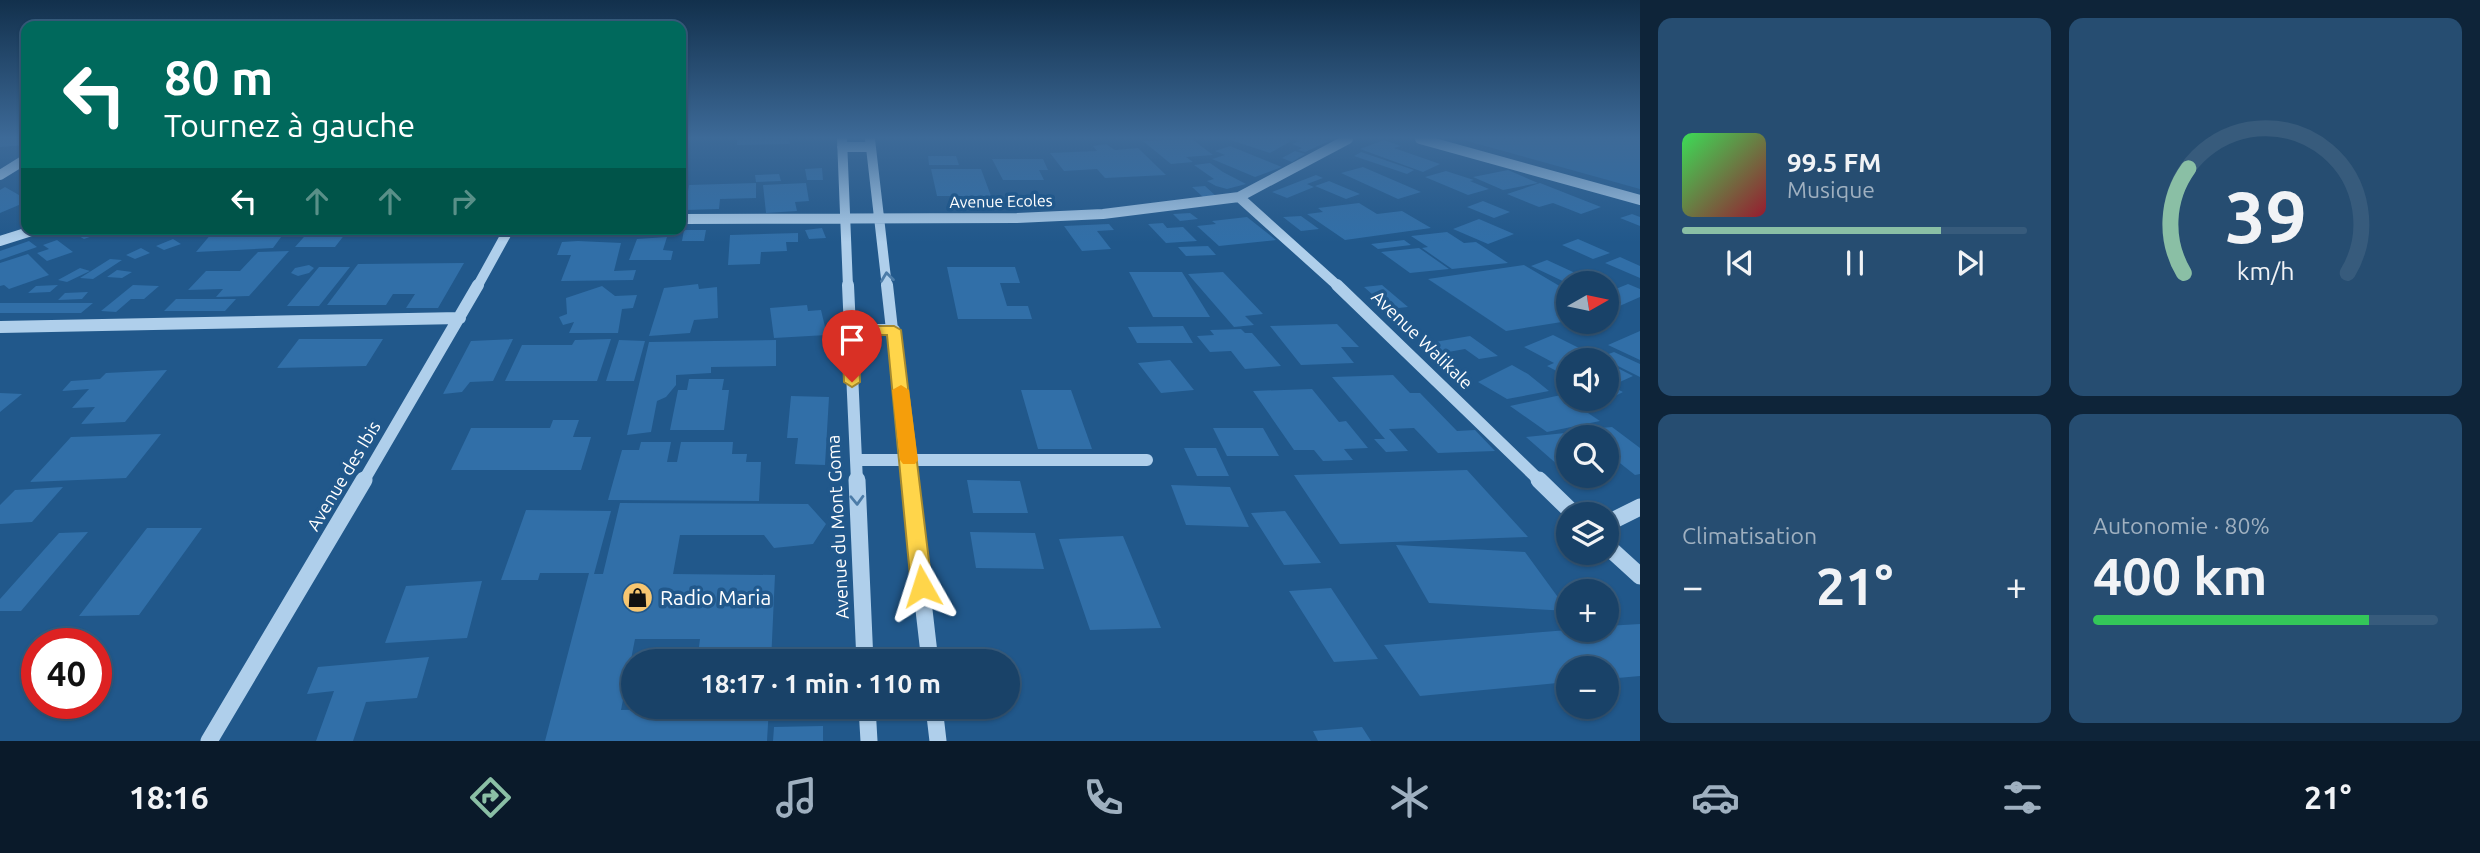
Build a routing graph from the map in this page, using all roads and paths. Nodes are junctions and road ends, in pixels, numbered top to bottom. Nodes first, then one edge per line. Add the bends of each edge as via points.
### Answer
1 (843, 174) edge
2 (875, 174) edge
3 (1283, 174) edge
4 (1545, 174) edge
5 (1239, 197) junction
6 (1640, 200) edge
7 (845, 218) junction
8 (880, 218) junction
9 (686, 219) edge
10 (21, 234) edge
11 (506, 235) edge
12 (0, 241) edge
13 (460, 317) junction
14 (0, 327) edge
15 (850, 330) junction
16 (894, 330) junction
17 (856, 460) junction
18 (909, 460) junction
19 (1147, 460) dead end
20 (1562, 502) edge
21 (1640, 507) edge
22 (1619, 518) edge
23 (1619, 557) edge
24 (1640, 576) edge
25 (864, 649) edge
26 (929, 649) edge
27 (868, 719) edge
28 (935, 719) edge
29 (209, 741) edge
30 (869, 741) edge
31 (938, 741) edge

1 - 7 street, Avenue du Mont Goma
2 - 8 street
3 - 5 street, Avenue Ecoles
4 - 6 street
5 - 8 street, Avenue Ecoles via 1090,215
5 - 20 street, Avenue Walikale via 1313,262
7 - 8 street, Avenue Ecoles
7 - 9 street, Avenue Ecoles
7 - 15 street, Avenue du Mont Goma
16 -> 8 street
10 - 12 street
11 - 13 street, Avenue des Ibis
13 - 14 street
13 - 29 street, Avenue des Ibis
15 - 16 street
15 - 17 street, Avenue du Mont Goma
16 - 18 street
17 - 18 street
17 -> 25 street, Avenue du Mont Goma
18 - 19 street
18 - 26 street
21 - 22 street
23 - 24 street
27 - 30 street
28 - 31 street

